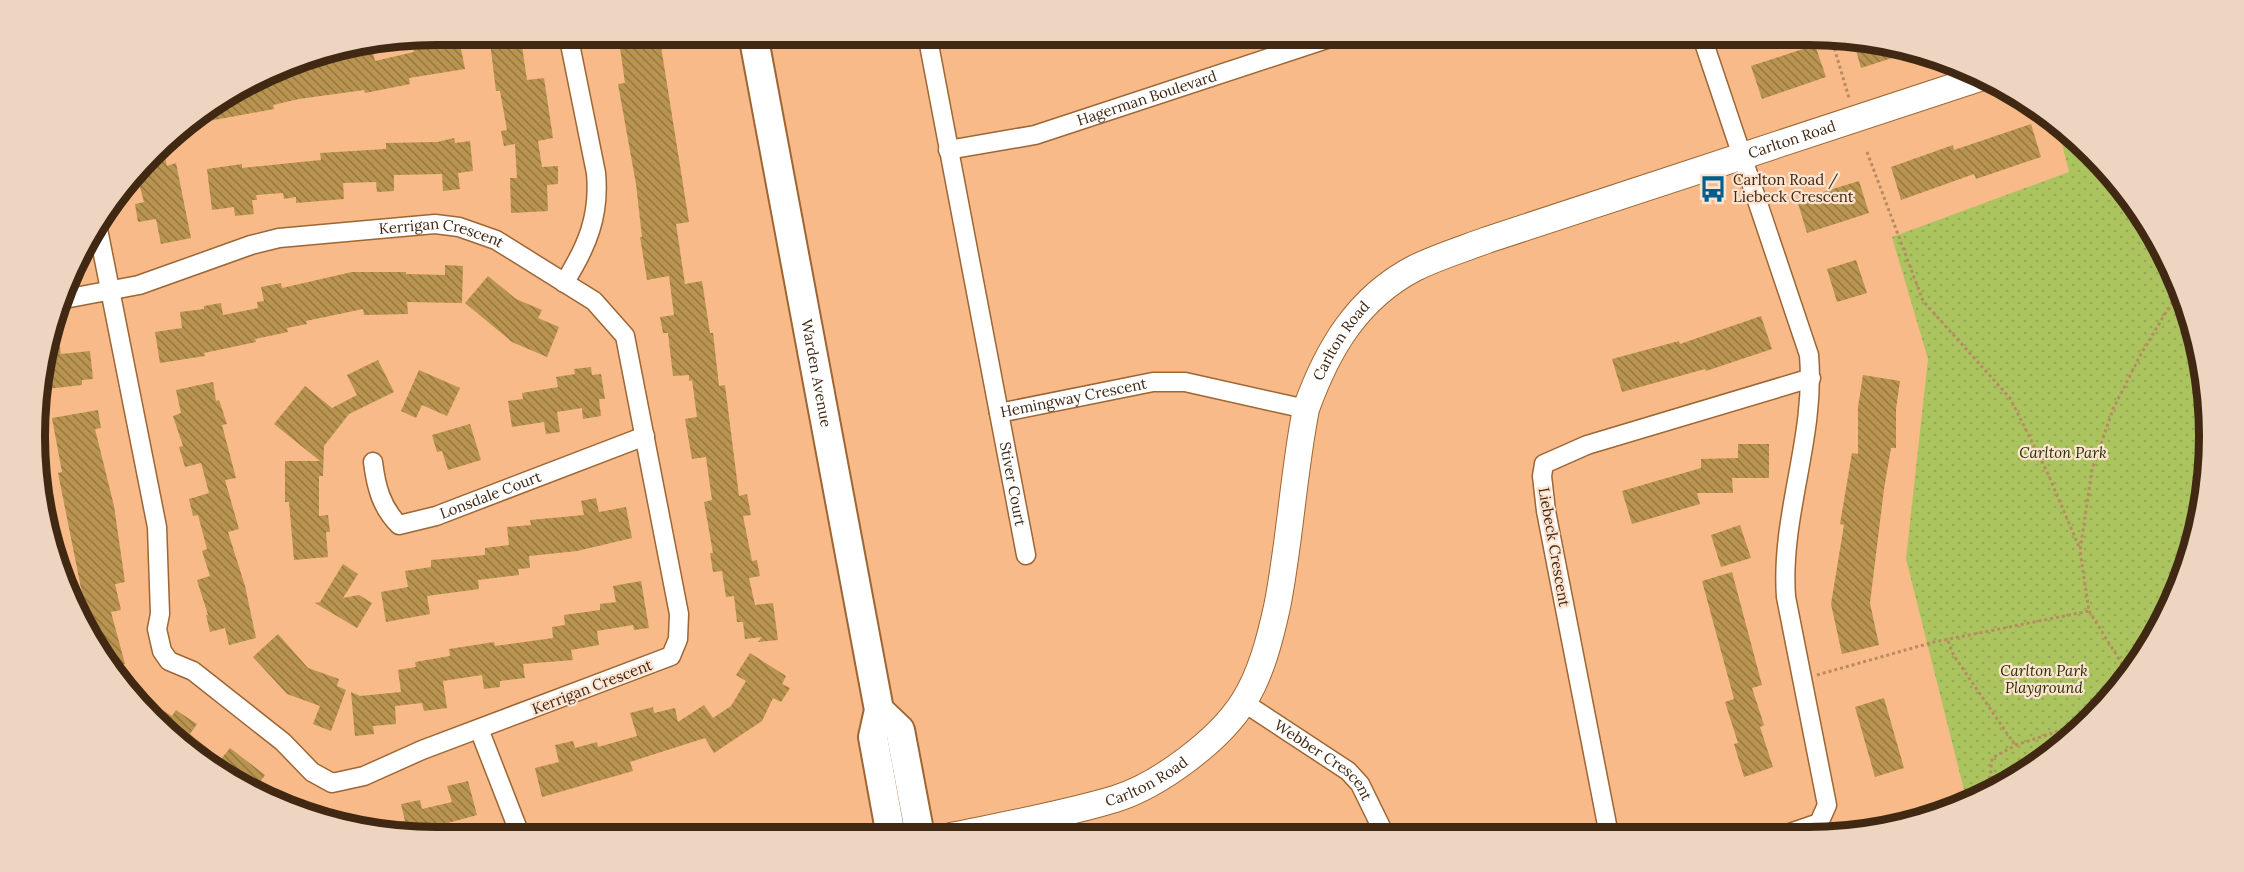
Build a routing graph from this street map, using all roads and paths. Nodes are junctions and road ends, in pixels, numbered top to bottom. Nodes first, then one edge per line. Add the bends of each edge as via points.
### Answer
1 (570, 45) edge
2 (755, 45) edge
3 (929, 45) edge
4 (1309, 45) edge
5 (1705, 45) edge
6 (1833, 46) edge
7 (1966, 79) edge
8 (1851, 103) dead end
9 (948, 150) junction
10 (1867, 152) dead end
11 (1741, 156) junction
12 (99, 236) edge
13 (564, 283) junction
14 (110, 289) junction
15 (71, 297) edge
16 (2174, 299) edge
17 (1811, 378) junction
18 (1306, 409) junction
19 (999, 413) junction
20 (645, 436) junction
21 (373, 462) dead end
22 (2080, 551) junction
23 (1026, 555) dead end
24 (2089, 611) junction
25 (1948, 641) junction
26 (2123, 666) edge
27 (1804, 679) junction
28 (1243, 702) junction
29 (879, 710) junction
30 (2068, 728) edge
31 (479, 729) junction
32 (2016, 745) junction
33 (1990, 782) edge
34 (517, 827) edge
35 (889, 827) edge
36 (918, 827) edge
37 (997, 827) edge
38 (1381, 827) edge
39 (1607, 827) edge
40 (1807, 827) edge

1 - 13 street via 598,195 590,237
2 - 29 main road, Warden Avenue
3 - 9 street, Hemingway Crescent
4 - 9 street, Hagerman Boulevard via 1035,135
5 - 11 street
6 - 8 path
7 - 11 main road, Carlton Road
9 - 19 street, Hemingway Crescent
10 - 22 path via 1923,302 2010,398
11 - 17 street via 1809,355
11 - 18 main road, Carlton Road via 1487,240 1415,268 1387,285 1350,322 1316,380
12 - 14 street
13 - 14 street, Kerrigan Crescent via 496,240 459,227 435,224 279,238 140,285
13 - 20 street, Kerrigan Crescent via 594,301 625,336
14 - 15 street, Kerrigan Crescent
14 - 31 street, Kerrigan Crescent via 157,527 157,629 162,651 169,661 194,671 283,742 312,772 332,783 364,776
16 - 22 path via 2114,409 2092,470
17 - 27 street via 1801,469 1785,548 1786,597
17 - 39 street, Liebeck Crescent via 1587,445 1544,464 1546,511
18 - 19 street, Hemingway Crescent via 1185,382 1153,382
18 - 28 main road, Carlton Road via 1277,607 1266,648
19 - 23 street, Stiver Court
20 - 21 street, Lonsdale Court via 436,516 399,525 382,502
20 - 31 street, Kerrigan Crescent via 679,614 678,639 671,656
22 - 24 path
24 - 25 path
24 - 26 path
25 - 27 path
25 - 32 path via 1954,656
27 - 40 street via 1827,806 1819,823
28 - 37 main road, Carlton Road via 1200,748 1137,789 1115,799
28 - 38 street, Webber Crescent via 1348,771 1360,784
29 - 35 main road, Warden Avenue via 873,737
29 - 36 main road via 900,730
30 - 32 path
31 - 34 street
32 - 33 path via 1992,759

